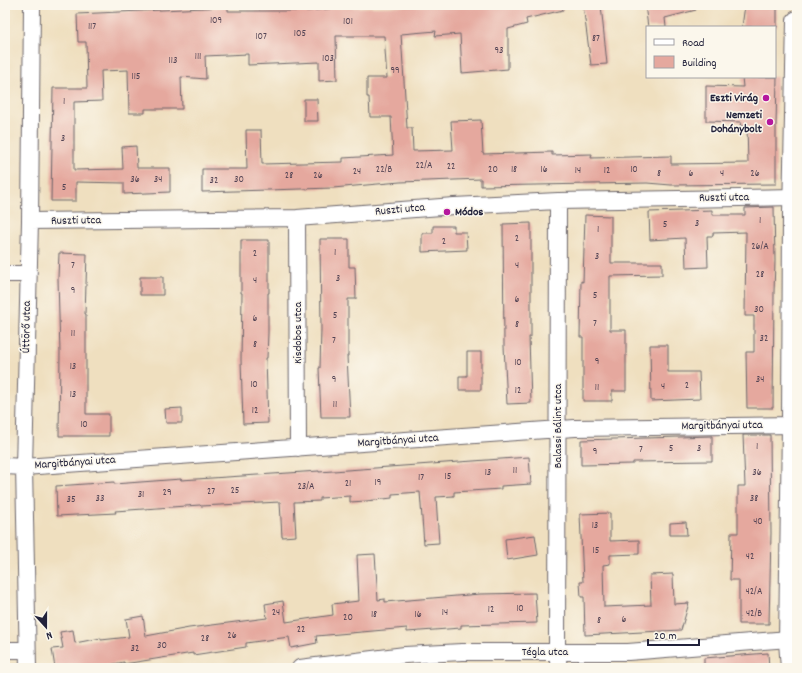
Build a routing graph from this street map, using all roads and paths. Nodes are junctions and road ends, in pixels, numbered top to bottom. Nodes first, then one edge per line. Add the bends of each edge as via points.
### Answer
1 (32, 5) edge
2 (797, 21) edge
3 (796, 76) edge
4 (794, 197) junction
5 (558, 201) junction
6 (297, 218) junction
7 (30, 221) junction
8 (795, 224) edge
9 (5, 274) edge
10 (28, 274) junction
11 (794, 425) edge
12 (558, 429) junction
13 (298, 448) junction
14 (5, 466) edge
15 (24, 467) junction
16 (789, 639) junction
17 (5, 650) edge
18 (27, 650) junction
19 (558, 660) edge
20 (28, 668) edge
21 (300, 668) edge
22 (791, 668) edge

1 - 7 street, Úttörő utca
2 - 3 street
3 - 4 street
4 - 5 street, Ruszti utca
4 - 8 street
5 - 6 street, Ruszti utca
5 - 12 street, Balassi Bálint utca
6 - 7 street, Ruszti utca
6 - 13 street, Kisdobos utca
7 - 10 street, Úttörő utca
8 - 11 street
9 - 10 street
10 - 15 street, Úttörő utca
11 - 12 street, Margitbányai utca
11 - 16 street
12 - 13 street, Margitbányai utca
12 - 19 street, Balassi Bálint utca
13 - 15 street, Margitbányai utca
14 - 15 street, Margitbányai utca
15 - 18 street, Úttörő utca
16 - 19 street, Tégla utca
16 - 22 street
17 - 18 street
18 - 20 street, Úttörő utca
19 - 21 street, Tégla utca via 462,652 405,655

